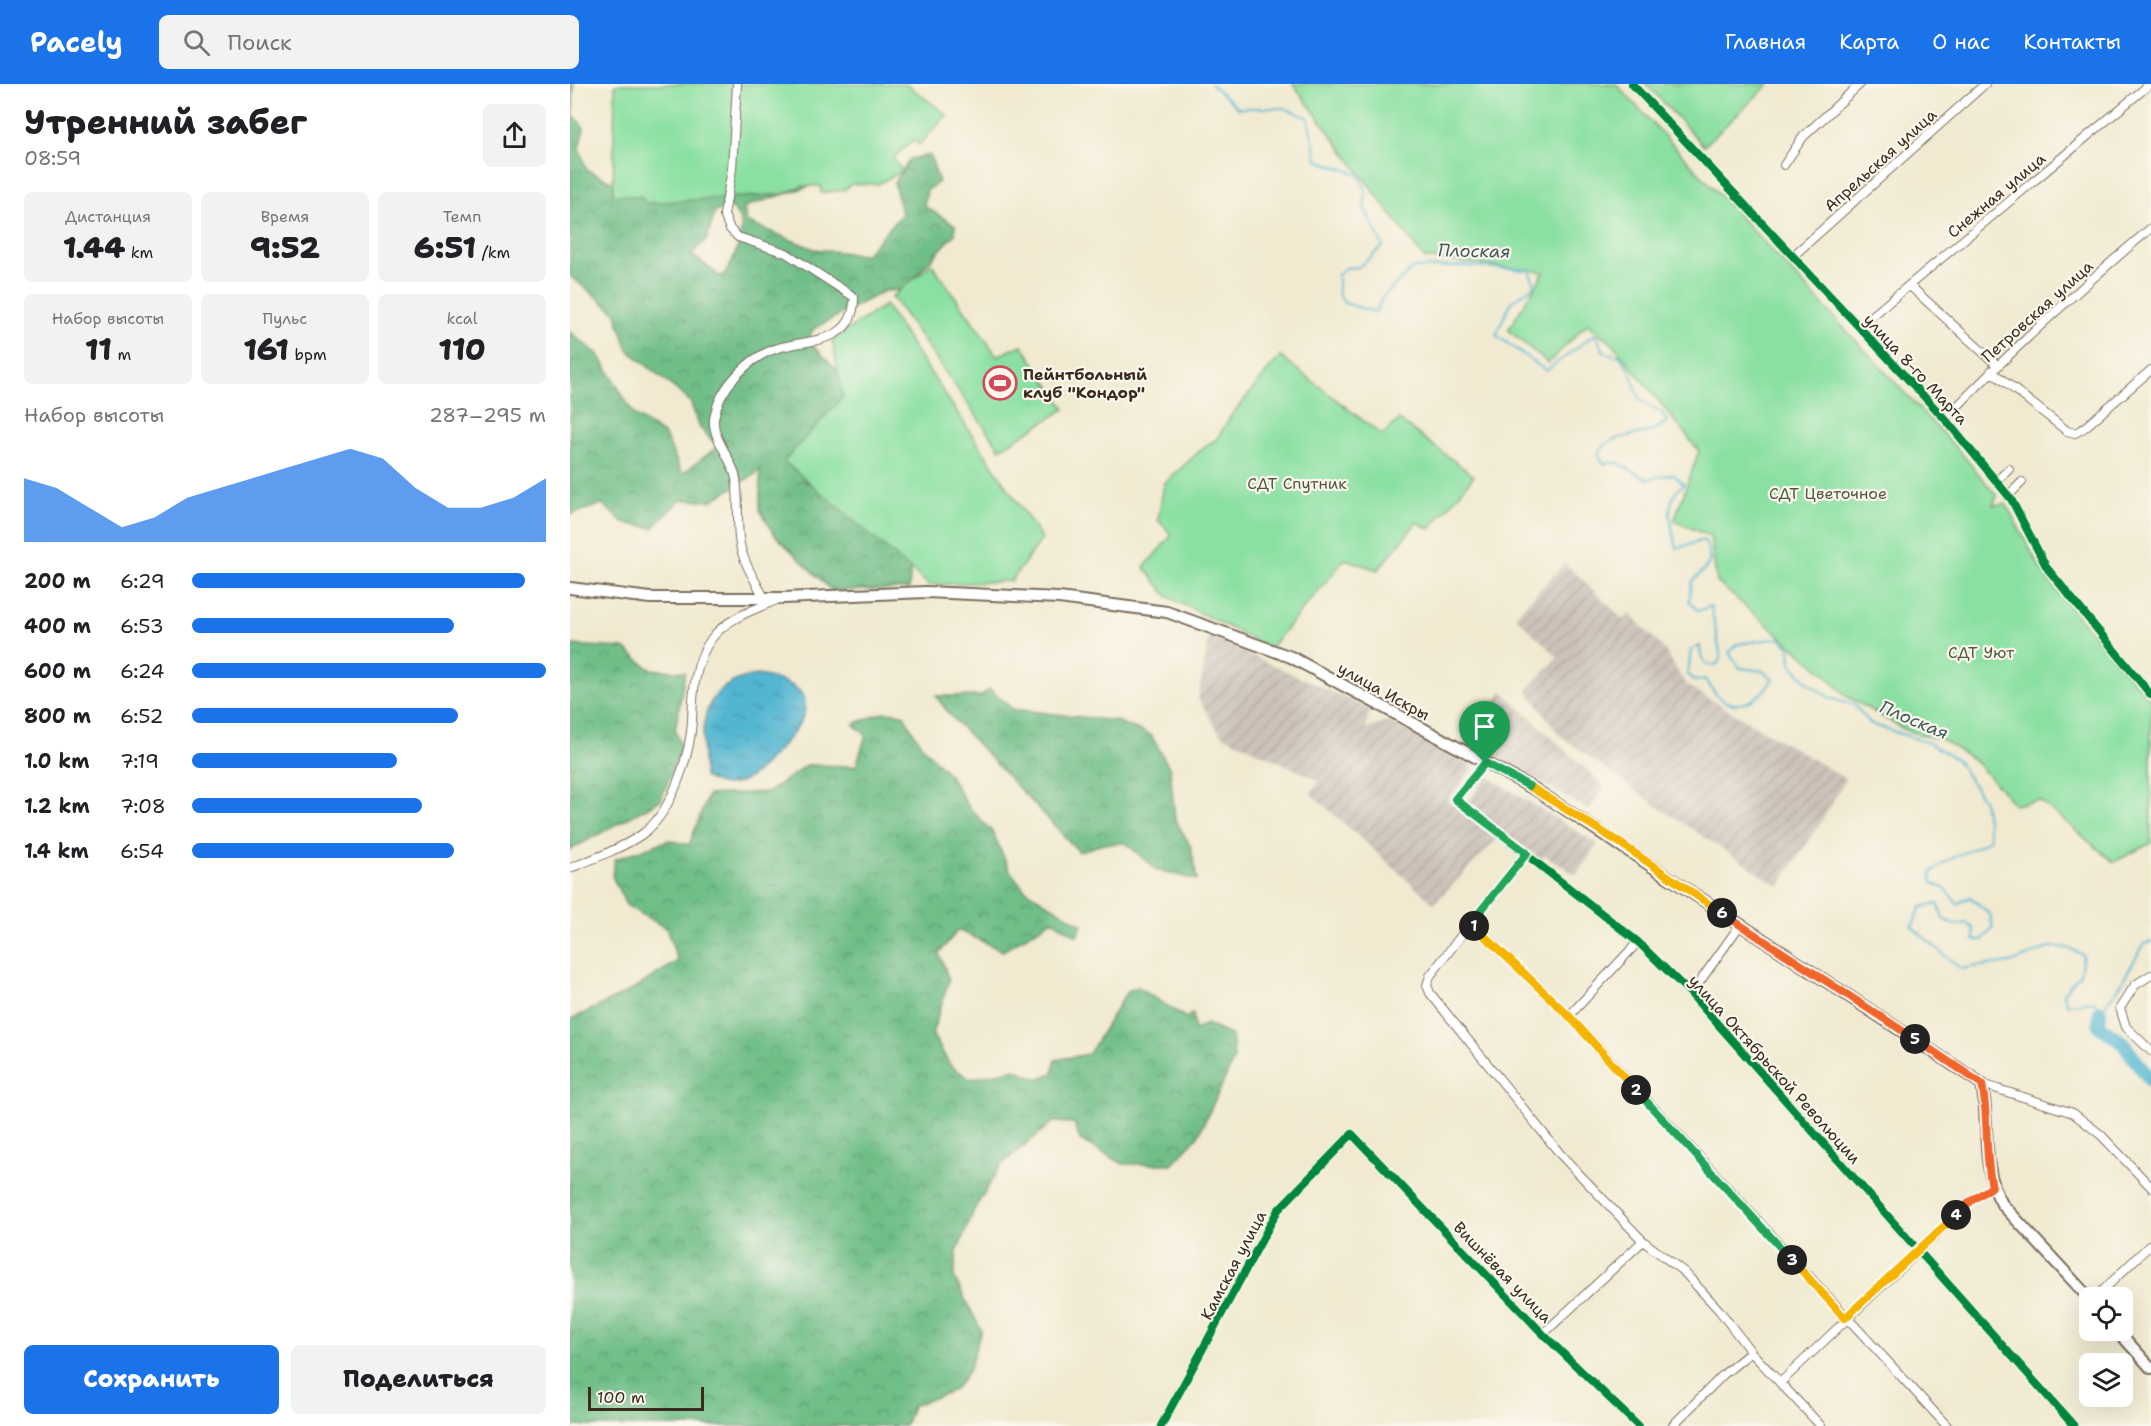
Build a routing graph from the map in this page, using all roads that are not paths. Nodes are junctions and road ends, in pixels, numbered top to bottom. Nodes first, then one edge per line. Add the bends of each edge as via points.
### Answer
1 (736, 84) edge
2 (1632, 84) edge
3 (1860, 84) edge
4 (1985, 84) edge
5 (2150, 84) edge
6 (1784, 165) dead end
7 (2151, 228) edge
8 (1793, 256) junction
9 (1909, 285) junction
10 (1859, 327) junction
11 (1997, 365) junction
12 (2151, 370) edge
13 (1990, 371) junction
14 (1945, 419) junction
15 (2009, 469) dead end
16 (1996, 482) junction
17 (2022, 482) dead end
18 (2008, 496) junction
19 (570, 588) edge
20 (764, 597) junction
21 (783, 598) junction
22 (2151, 695) edge
23 (1485, 763) junction
24 (1527, 853) junction
25 (570, 868) edge
26 (1471, 923) junction
27 (1740, 925) junction
28 (1638, 942) junction
29 (2151, 975) edge
30 (1691, 994) junction
31 (1569, 1016) junction
32 (2151, 1051) edge
33 (1982, 1084) junction
34 (1352, 1134) joint
35 (1992, 1187) junction
36 (2151, 1187) edge
37 (1643, 1241) junction
38 (2151, 1244) edge
39 (1919, 1250) junction
40 (2079, 1287) edge
41 (2106, 1287) edge
42 (1845, 1318) junction
43 (1543, 1334) junction
44 (2127, 1341) edge
45 (1751, 1352) junction
46 (2151, 1368) edge
47 (1780, 1383) junction
48 (1161, 1426) edge
49 (1638, 1426) edge
50 (1672, 1426) edge
51 (1821, 1426) edge
52 (1947, 1426) edge
53 (2074, 1426) edge

1 - 20 street via 732,169 724,215 729,229 738,237 786,254 854,297 854,312 838,332 814,343 775,349 745,366 725,389 714,420 735,473 740,502 739,540 747,566
2 - 8 street, улица 8-го Марта
3 - 6 street via 1803,137
4 - 8 street, Апрельская улица
5 - 9 street, Снежная улица
7 - 11 street, Петровская улица via 2054,310
8 - 10 street, улица 8-го Марта
9 - 10 street, Снежная улица
9 - 11 street
10 - 14 street, улица 8-го Марта
11 - 13 street, Петровская улица
12 - 13 street via 2075,433
13 - 14 street, Петровская улица
14 - 16 street, улица 8-го Марта
15 - 16 street
16 - 18 street, улица 8-го Марта
17 - 18 street
18 - 22 street, улица 8-го Марта via 2047,568
19 - 20 main road, улица Искры via 650,598
20 - 21 main road, улица Искры
21 - 23 main road, улица Искры via 926,592 1059,598 1167,612 1291,657
21 - 25 street via 738,617 712,638 697,673 692,726 675,790 653,824 641,835
23 - 24 street, улица Октябрьской Революции via 1455,799
23 - 27 main road, улица Искры via 1617,841
24 - 26 street
24 - 28 street, улица Октябрьской Революции
26 - 31 street
26 - 37 street via 1430,976 1430,993 1561,1155
27 - 30 street
27 - 33 main road, улица Искры
28 - 30 street, улица Октябрьской Революции
28 - 31 street
29 - 32 street via 2135,985 2120,1008 2126,1027
30 - 39 street, улица Октябрьской Революции
31 - 42 street
33 - 35 main road via 1987,1108 1985,1152
33 - 36 street via 2073,1113
34 - 43 street, Вишнёвая улица
34 - 48 street, Камская улица via 1278,1210
35 - 39 street via 1971,1201
35 - 40 main road via 2002,1204
37 - 43 street
37 - 45 street via 1684,1272
38 - 41 street
39 - 42 street
39 - 53 street, улица Октябрьской Революции
42 - 47 street
42 - 52 street
43 - 49 street, Вишнёвая улица
44 - 46 main road
45 - 47 street
45 - 50 street
47 - 51 street

